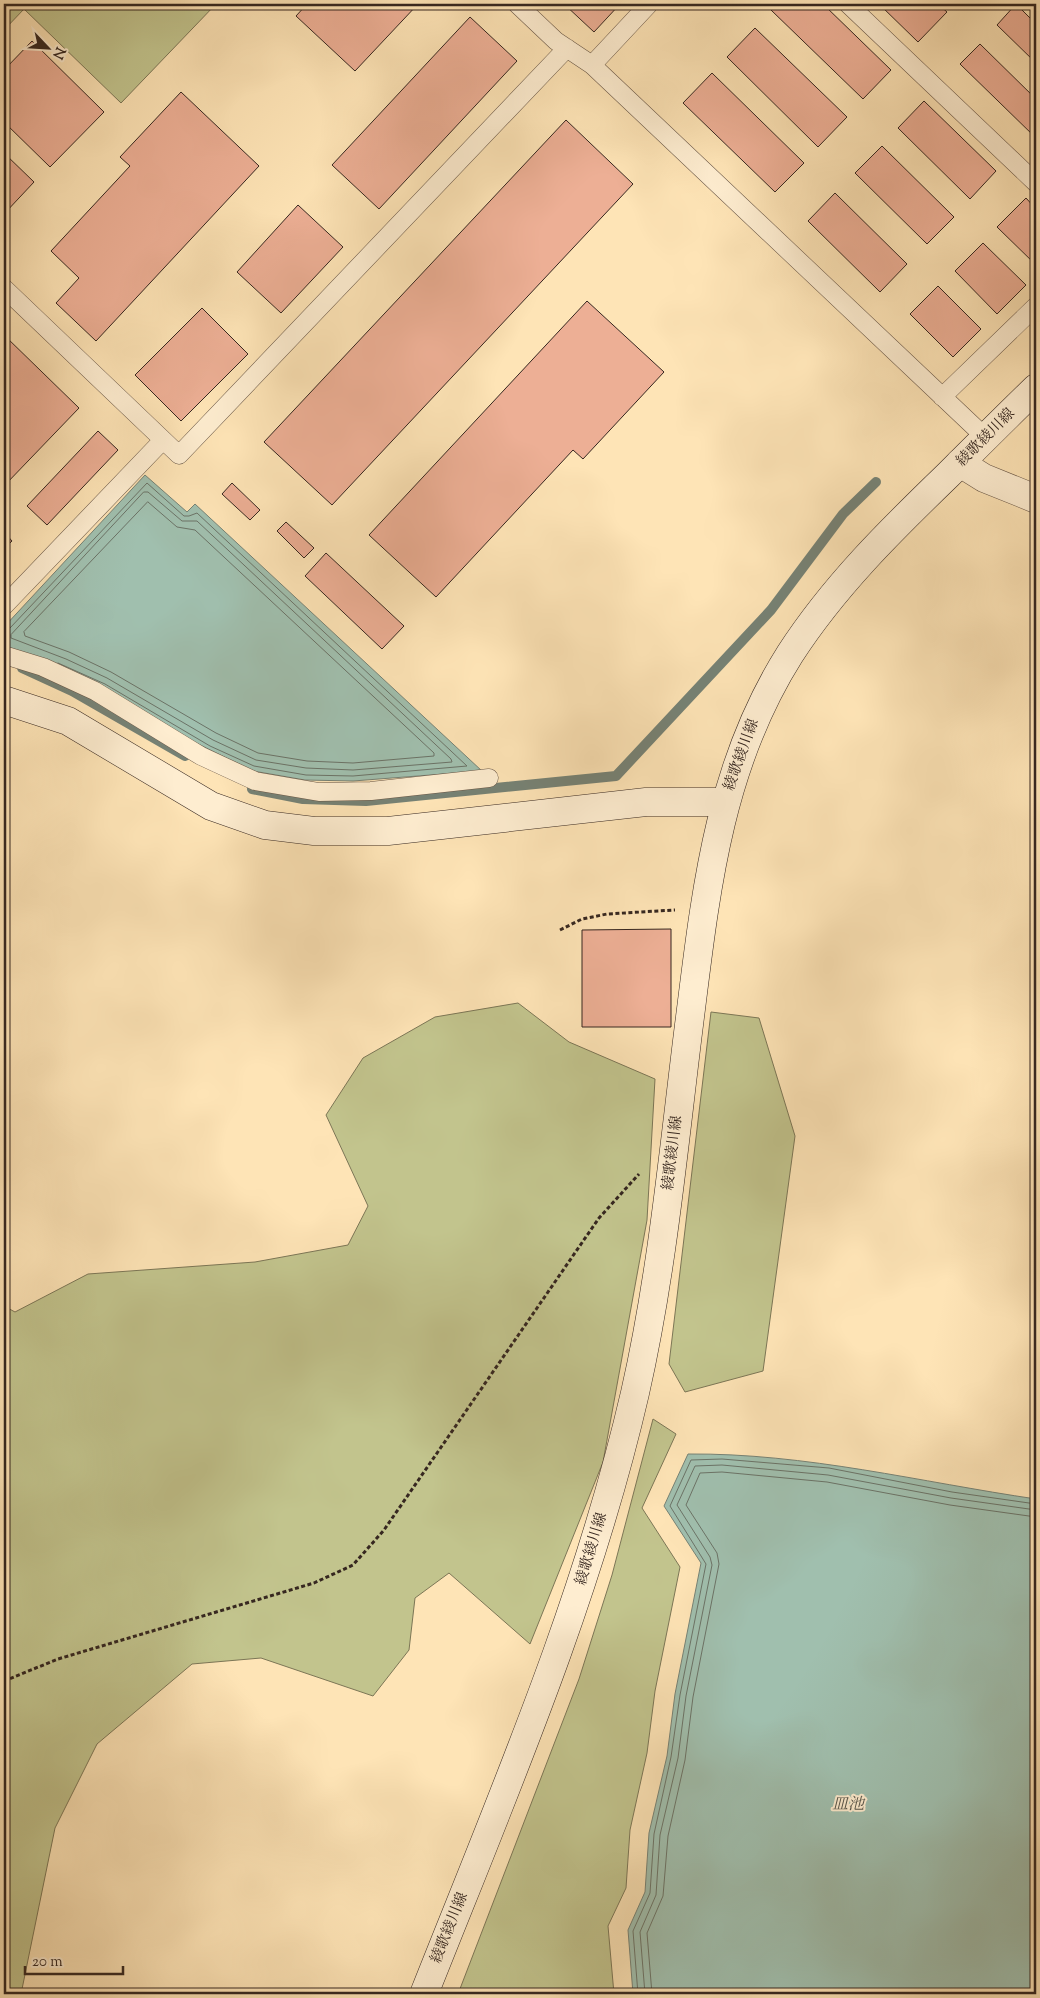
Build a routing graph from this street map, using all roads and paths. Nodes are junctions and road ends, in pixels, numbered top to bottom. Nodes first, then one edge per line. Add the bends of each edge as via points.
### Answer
1 (517, 4) edge
2 (649, 4) edge
3 (848, 4) edge
4 (567, 48) junction
5 (592, 65) junction
6 (1036, 183) edge
7 (4, 288) edge
8 (1036, 306) edge
9 (1036, 388) edge
10 (942, 397) junction
11 (985, 438) junction
12 (163, 440) junction
13 (960, 463) junction
14 (1036, 499) edge
15 (4, 606) edge
16 (4, 655) edge
17 (4, 700) edge
18 (489, 778) dead end
19 (725, 802) junction
20 (703, 910) junction
21 (560, 930) dead end
22 (673, 1152) junction
23 (4, 1681) edge
24 (424, 1994) edge

1 - 4 lane
2 - 5 lane
3 - 6 lane
4 - 5 lane
4 - 12 lane via 179,456
5 - 10 lane
7 - 12 lane
8 - 10 lane
9 - 11 main road, 綾歌綾川線
10 - 11 lane
11 - 13 main road, 綾歌綾川線
12 - 15 lane
13 - 14 main road via 984,478
13 - 19 main road, 綾歌綾川線 via 875,545 831,596 790,654 760,707
16 - 18 lane via 42,667 95,692 201,756 255,781 318,792 362,792
17 - 19 main road via 68,721 211,806 265,825 314,831 388,831 646,802
19 - 20 main road, 綾歌綾川線 via 714,843
20 - 21 path via 666,909 607,914 582,919
20 - 22 main road, 綾歌綾川線
22 - 23 path via 642,1172 599,1218 384,1530 353,1565 314,1583 58,1659
22 - 24 main road, 綾歌綾川線 via 659,1266 635,1392 612,1483 583,1580 548,1679

